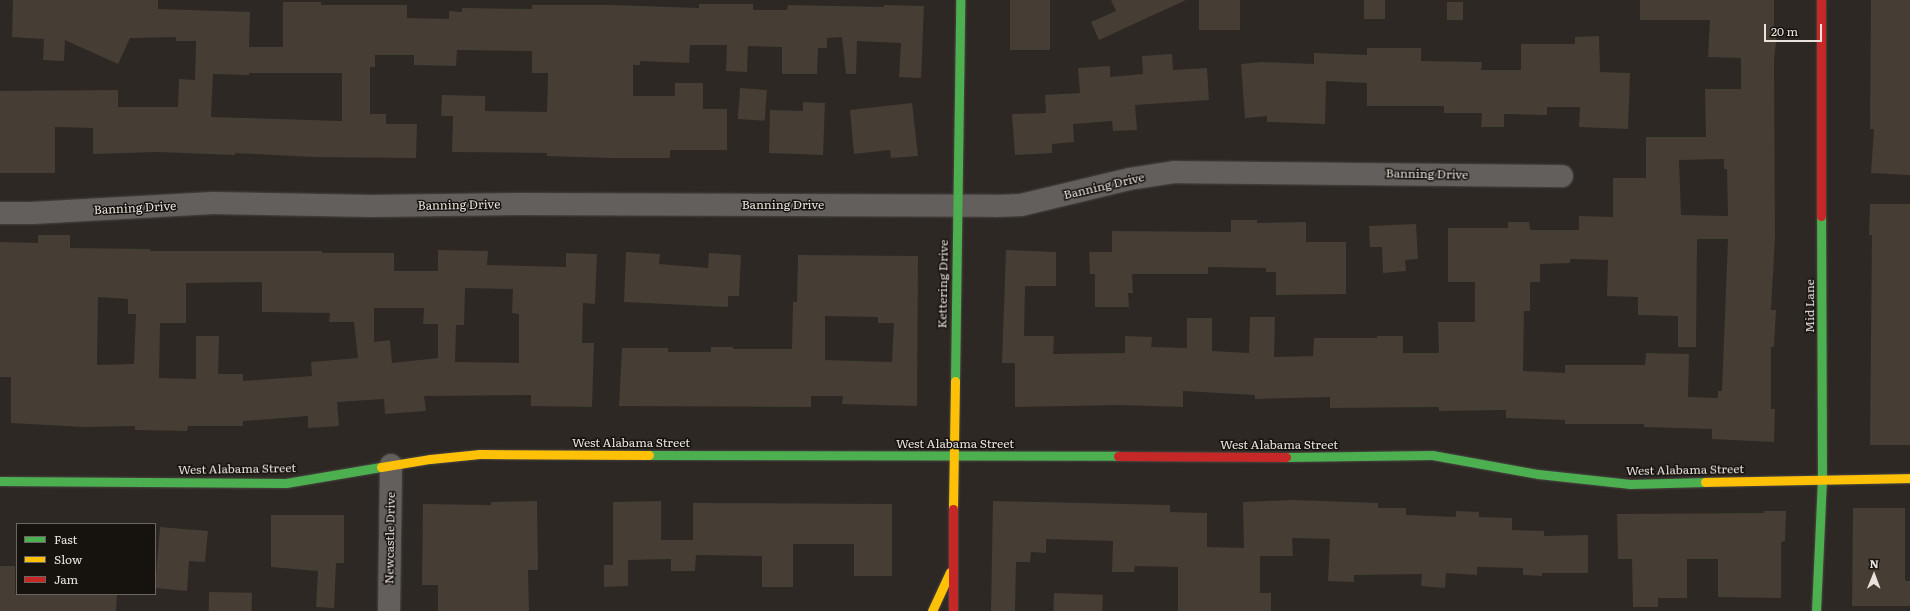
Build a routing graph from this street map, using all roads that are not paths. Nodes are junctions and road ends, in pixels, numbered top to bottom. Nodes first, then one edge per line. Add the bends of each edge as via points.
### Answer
1 (960, 0) edge
2 (1821, 0) edge
3 (1562, 176) dead end
4 (956, 206) junction
5 (0, 213) edge
6 (954, 456) junction
7 (391, 465) junction
8 (1910, 478) edge
9 (1822, 479) junction
10 (0, 481) edge
11 (952, 569) junction
12 (389, 611) edge
13 (932, 611) edge
14 (953, 611) edge
15 (1816, 611) edge

1 - 4 street, Kettering Drive
2 - 9 street, Mid Lane
3 - 4 street, Banning Drive via 1175,172 1130,179 1021,205
4 - 5 street, Banning Drive via 371,206 213,203
4 - 6 street, Kettering Drive
6 - 7 street, West Alabama Street via 480,454
6 - 9 street, West Alabama Street via 1432,455 1538,474 1630,484
6 - 11 street, Kettering Drive
7 - 10 street, West Alabama Street via 286,483
7 - 12 street, Newcastle Drive
8 - 9 street, West Alabama Street
9 - 15 street, Mid Lane
11 - 13 street, Kettering Drive
11 - 14 street, Kettering Drive

